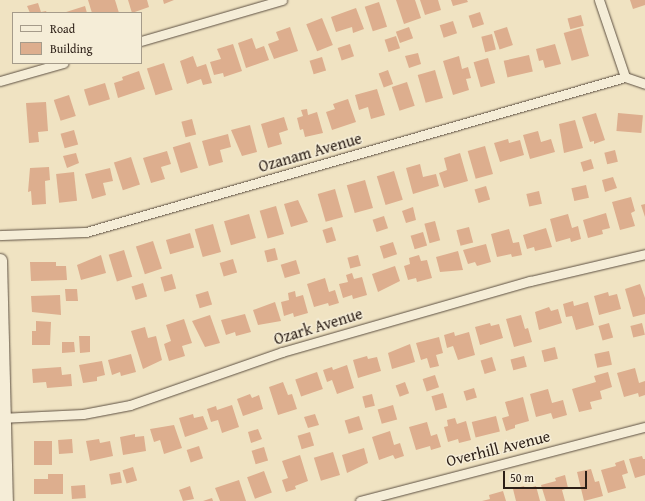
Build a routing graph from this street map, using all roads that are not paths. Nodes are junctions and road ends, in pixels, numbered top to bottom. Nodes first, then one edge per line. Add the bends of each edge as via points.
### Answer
1 (282, 0) edge
2 (599, 0) edge
3 (142, 41) edge
4 (60, 64) edge
5 (625, 77) junction
6 (0, 81) edge
7 (645, 84) edge
8 (0, 235) edge
9 (645, 254) edge
10 (0, 260) edge
11 (2, 418) edge
12 (645, 427) edge
13 (6, 501) edge
14 (360, 501) edge

1 - 3 street
2 - 5 street
4 - 6 street
5 - 7 street
5 - 8 street, Ozanam Avenue via 100,228 73,234
9 - 11 street, Ozark Avenue via 530,281 297,348 130,405 83,414
10 - 11 street
11 - 13 street
12 - 14 street, Overhill Avenue

